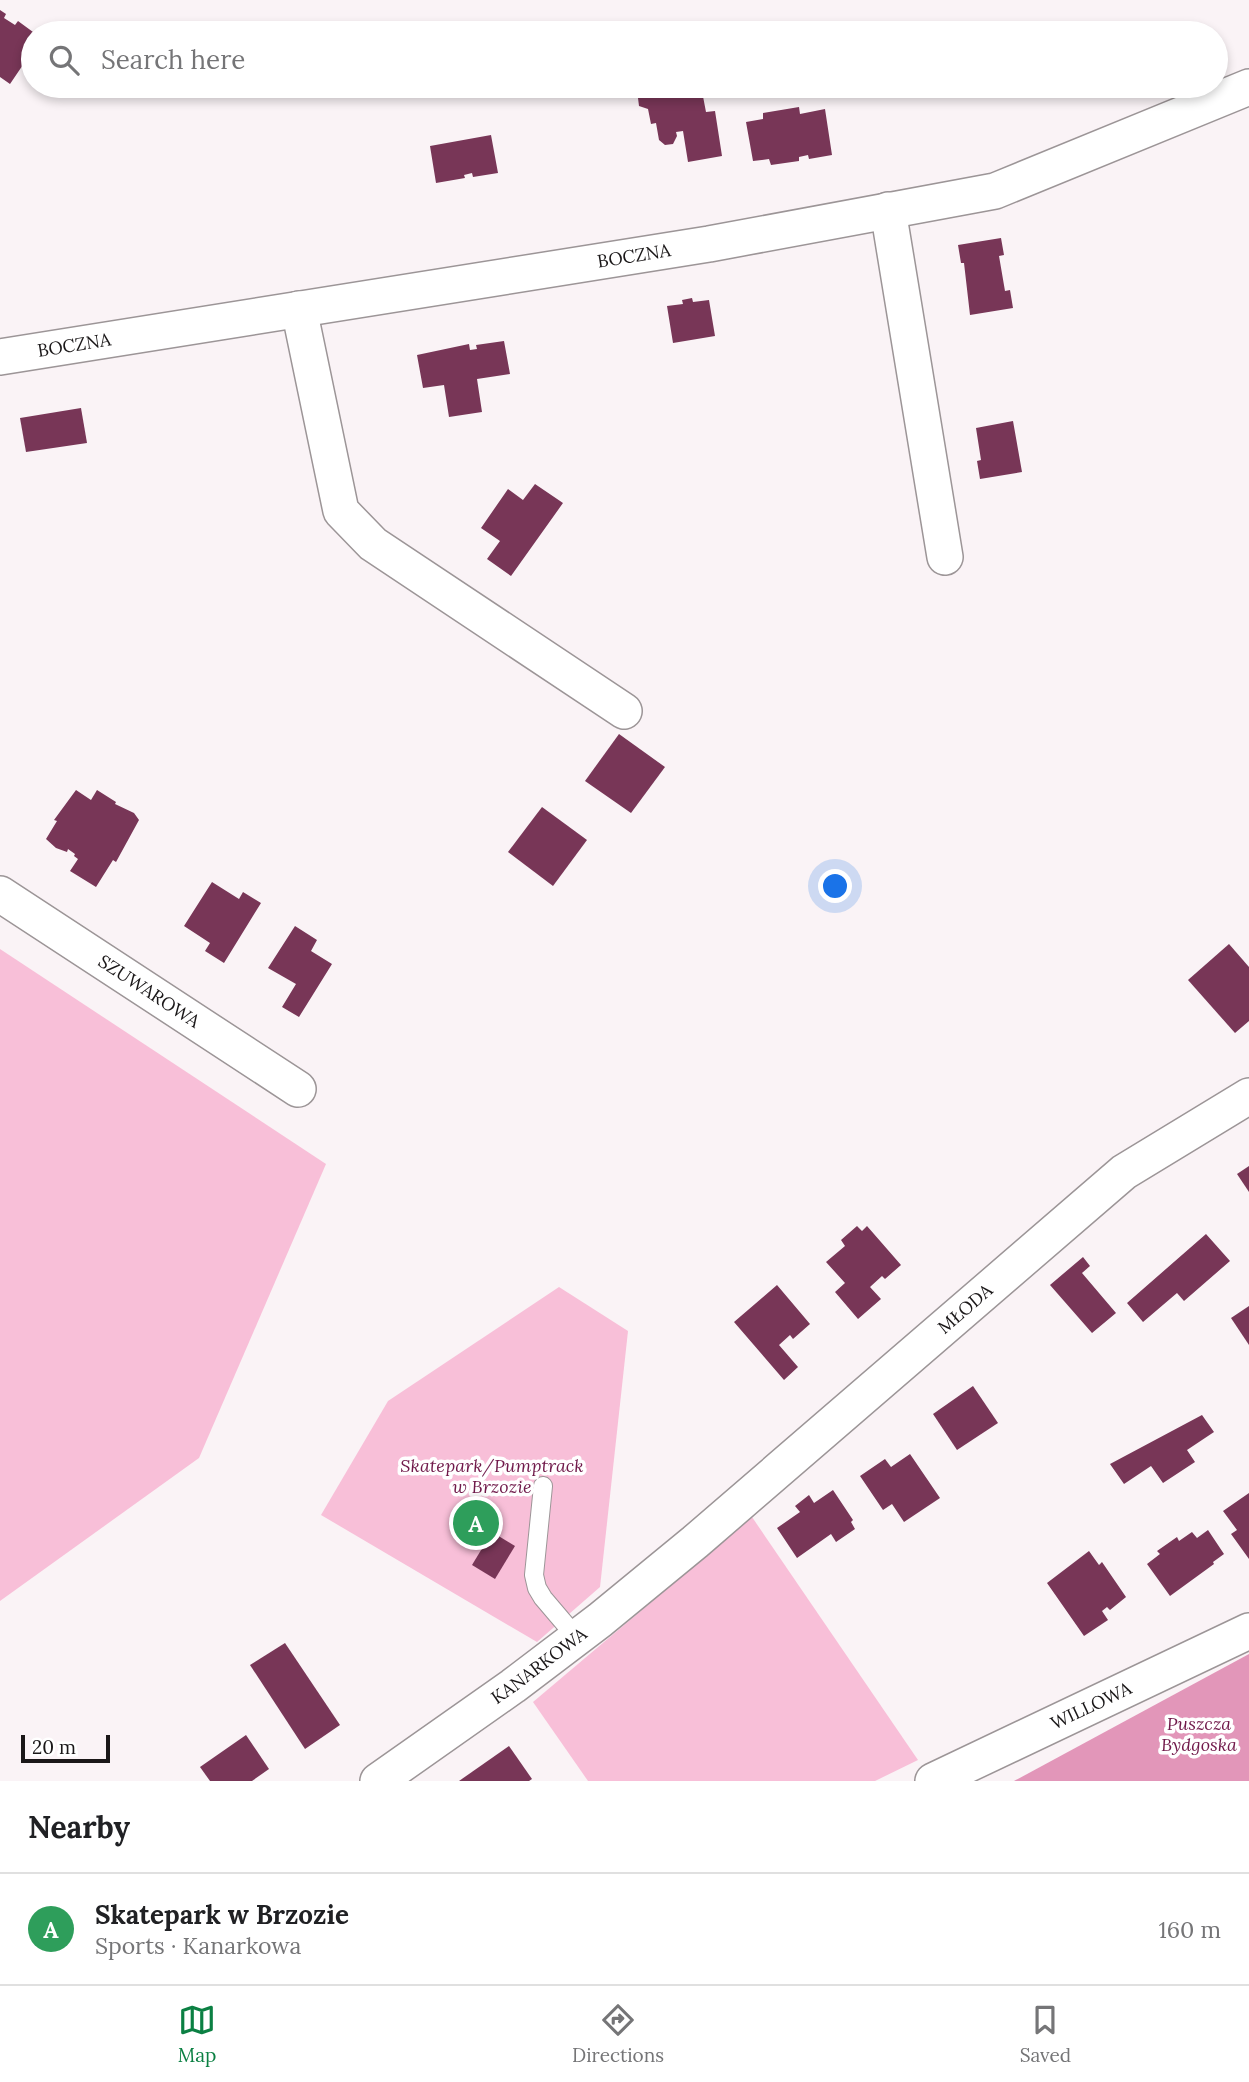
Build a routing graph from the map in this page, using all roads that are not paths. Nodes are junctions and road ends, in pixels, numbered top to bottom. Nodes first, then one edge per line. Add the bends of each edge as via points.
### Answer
1 (1249, 87) edge
2 (1228, 96) edge
3 (1222, 98) edge
4 (888, 211) junction
5 (299, 309) junction
6 (0, 357) edge
7 (944, 557) dead end
8 (624, 711) dead end
9 (0, 894) edge
10 (298, 1089) dead end
11 (1249, 1096) edge
12 (543, 1486) dead end
13 (695, 1542) joint
14 (1249, 1631) edge
15 (578, 1638) junction
16 (378, 1781) edge
17 (933, 1781) edge

1 - 2 street, BOCZNA
3 - 4 street, BOCZNA via 995,191
4 - 5 street, BOCZNA
4 - 7 street
5 - 6 street, BOCZNA
5 - 8 street via 341,511 373,544
9 - 10 street, SZUWAROWA
11 - 13 street, MŁODA via 1124,1172
12 - 15 lane via 534,1575 537,1588
13 - 15 street, KANARKOWA
14 - 17 street, WILLOWA
15 - 16 street, KANARKOWA

